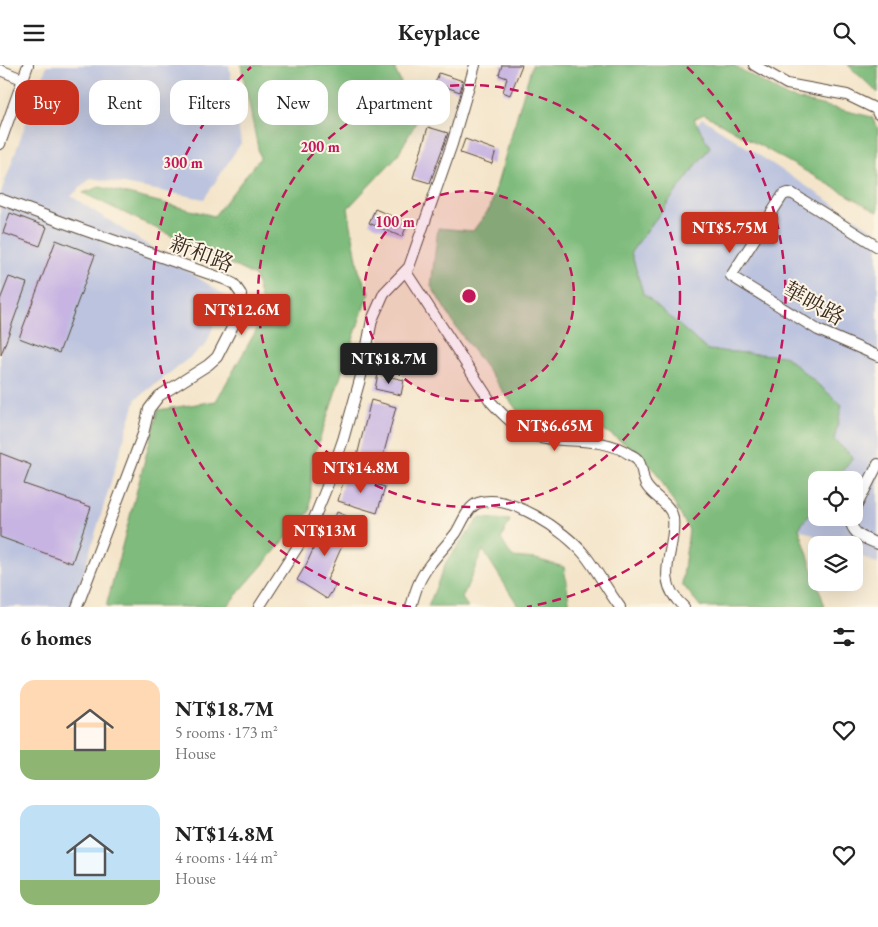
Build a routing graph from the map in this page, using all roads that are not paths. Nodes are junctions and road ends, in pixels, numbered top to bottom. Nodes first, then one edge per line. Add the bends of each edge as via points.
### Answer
1 (28, 65) edge
2 (476, 65) edge
3 (754, 65) edge
4 (0, 70) edge
5 (22, 79) junction
6 (878, 113) edge
7 (0, 144) edge
8 (0, 199) edge
9 (878, 247) edge
10 (406, 272) junction
11 (878, 356) edge
12 (878, 464) edge
13 (863, 493) edge
14 (851, 526) edge
15 (878, 544) edge
16 (77, 607) edge
17 (259, 607) edge
18 (411, 607) edge
19 (620, 607) edge
20 (684, 607) edge

1 - 5 street
2 - 10 street via 452,144
3 - 6 street via 787,83 847,95
4 - 5 street
5 - 7 street
8 - 16 street, 新和路 via 224,279 234,284 242,294 240,311 217,357 158,396 149,409 143,434
9 - 11 street, 華映路 via 788,193 783,195 730,276 818,329
10 - 17 street via 384,293 372,320 343,440 311,526
10 - 20 street via 491,402 505,418 530,435 607,444 619,447 638,459 646,485 673,517 667,583 674,599
12 - 13 street
14 - 15 street via 854,532
18 - 19 street via 425,572 466,515 477,503 496,501 546,521 583,553

